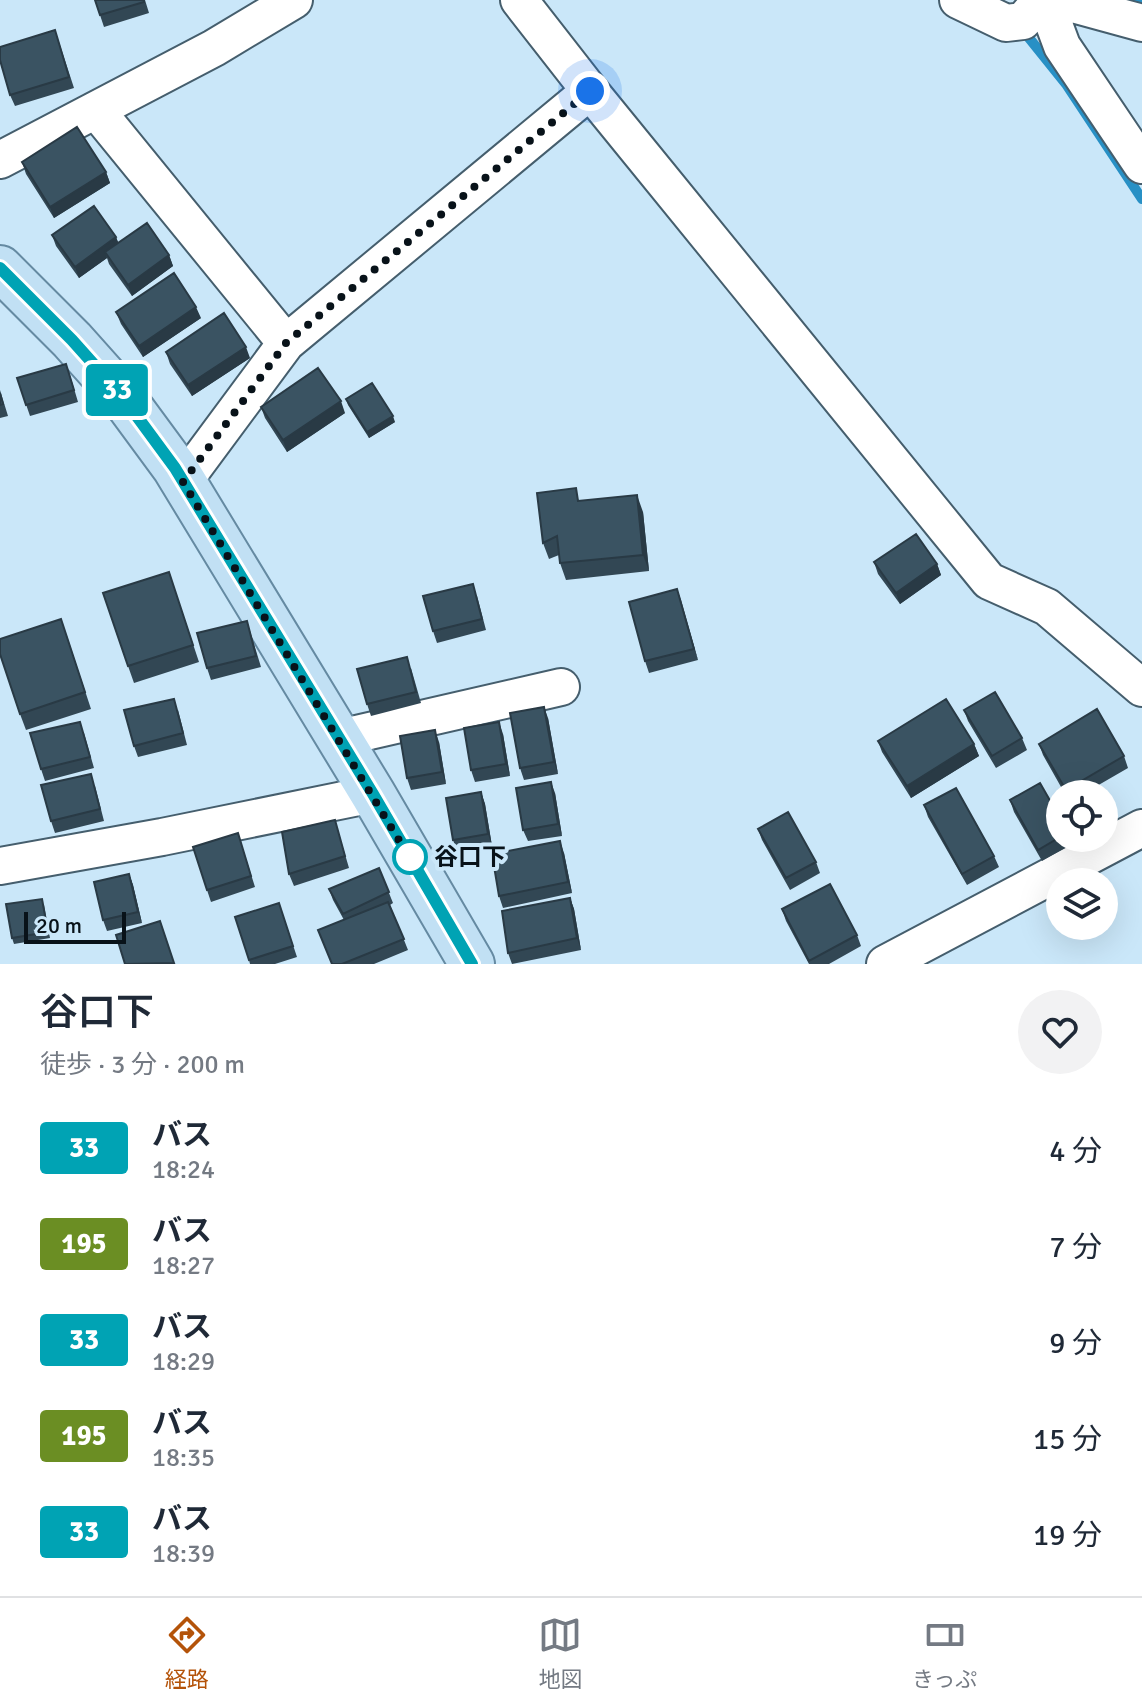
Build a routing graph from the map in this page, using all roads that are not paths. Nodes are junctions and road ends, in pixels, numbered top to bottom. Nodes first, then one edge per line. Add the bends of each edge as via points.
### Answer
1 (294, 0) edge
2 (519, 0) edge
3 (958, 0) edge
4 (1043, 0) edge
5 (1058, 0) edge
6 (1142, 23) edge
7 (590, 91) junction
8 (96, 110) junction
9 (0, 160) edge
10 (1142, 165) edge
11 (0, 268) edge
12 (286, 343) junction
13 (183, 482) junction
14 (561, 687) dead end
15 (1142, 688) edge
16 (339, 738) junction
17 (373, 794) junction
18 (1142, 828) edge
19 (0, 866) edge
20 (472, 964) edge
21 (885, 964) edge

1 - 8 street
2 - 7 street
3 - 4 street via 1006,23 1023,21
4 - 10 street via 1062,46
5 - 6 street
7 - 12 street
7 - 15 street via 989,581 1047,607
8 - 9 street
8 - 12 street
11 - 13 main road via 122,396
12 - 13 street
13 - 16 main road
14 - 16 street
16 - 17 main road
17 - 19 street
17 - 20 main road
18 - 21 street

